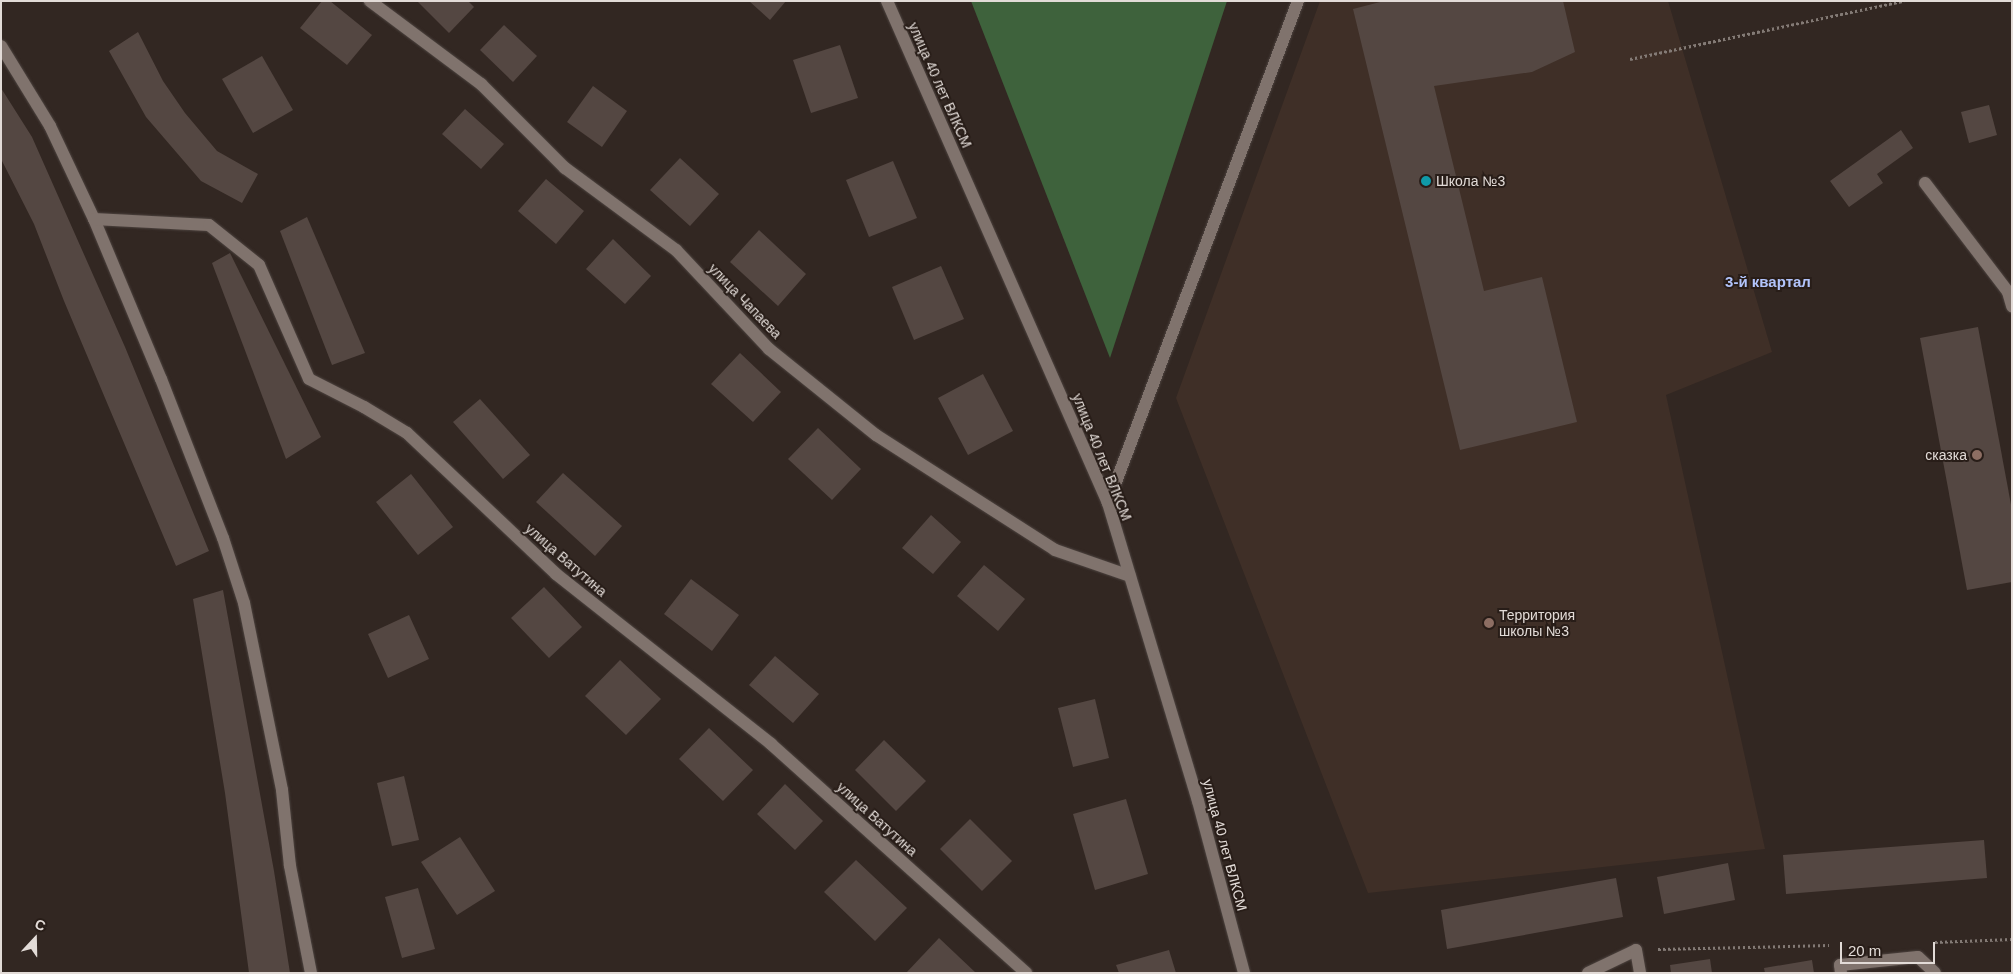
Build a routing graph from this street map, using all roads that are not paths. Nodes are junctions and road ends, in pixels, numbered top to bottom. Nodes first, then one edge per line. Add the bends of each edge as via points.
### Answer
1 (370, 1) edge
2 (887, 1) edge
3 (1298, 1) edge
4 (1, 46) edge
5 (1925, 183) dead end
6 (94, 220) junction
7 (2012, 306) edge
8 (1108, 503) junction
9 (1130, 576) junction
10 (311, 973) edge
11 (1026, 973) edge
12 (1244, 973) edge
13 (1588, 973) edge
14 (1640, 973) edge
15 (1841, 973) edge
16 (1935, 973) edge

1 - 9 street, улица Чапаева via 481,84 565,168 676,250 770,349 876,435 1055,550
2 - 8 street, улица 40 лет ВЛКСМ
3 - 8 street
4 - 6 street via 50,126
5 - 7 street via 2008,292
6 - 10 street via 223,538 244,603 282,790 290,866
6 - 11 street, улица Ватутина via 209,225 259,265 309,379 408,433 556,574 771,744
8 - 9 street, улица 40 лет ВЛКСМ
9 - 12 street, улица 40 лет ВЛКСМ via 1198,801
13 - 14 street via 1636,950
15 - 16 street via 1840,965 1918,957

